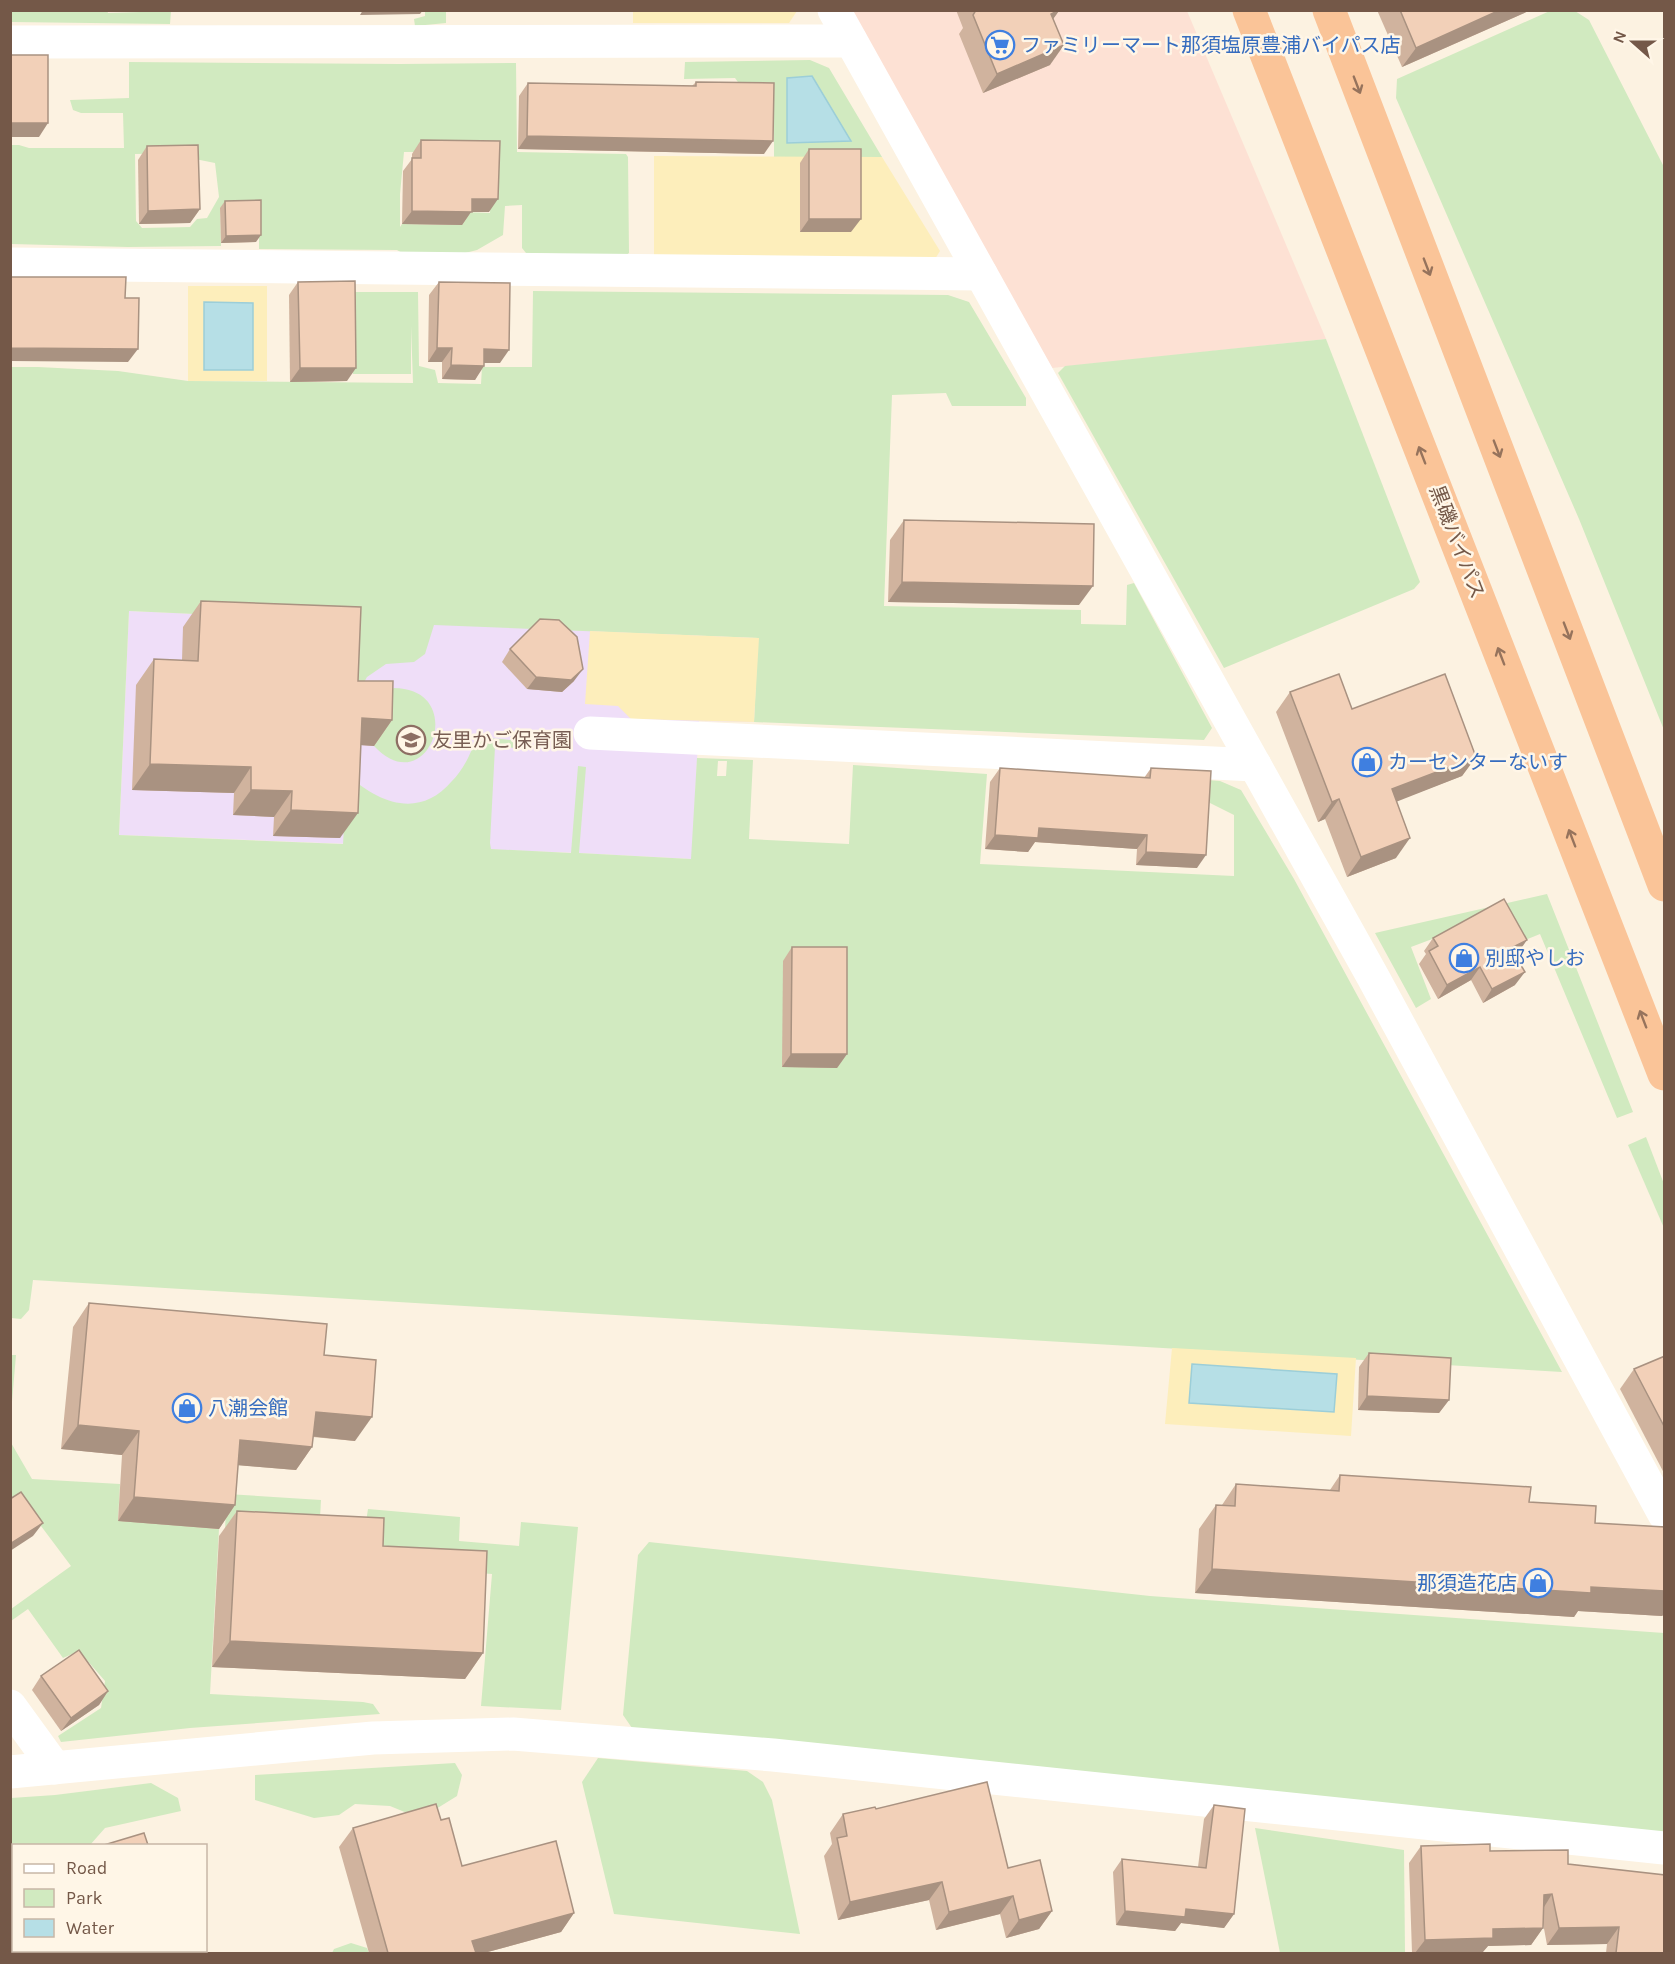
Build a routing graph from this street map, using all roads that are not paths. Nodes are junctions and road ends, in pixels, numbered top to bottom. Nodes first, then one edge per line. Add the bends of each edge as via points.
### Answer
1 (834, 10) edge
2 (1249, 10) edge
3 (1329, 10) edge
4 (851, 41) junction
5 (10, 42) edge
6 (10, 264) edge
7 (981, 274) junction
8 (590, 733) dead end
9 (1255, 765) junction
10 (1665, 885) edge
11 (1665, 1074) edge
12 (1665, 1514) edge
13 (10, 1706) edge
14 (55, 1768) junction
15 (10, 1772) edge
16 (1665, 1848) edge

1 - 4 street
11 -> 2 highway, 黒磯バイパス
3 -> 10 highway
4 - 5 street
4 - 7 street
6 - 7 street
7 - 9 street
8 - 9 street
9 - 12 street
13 - 14 street
14 - 15 street
14 - 16 street via 373,1738 513,1734 773,1755

